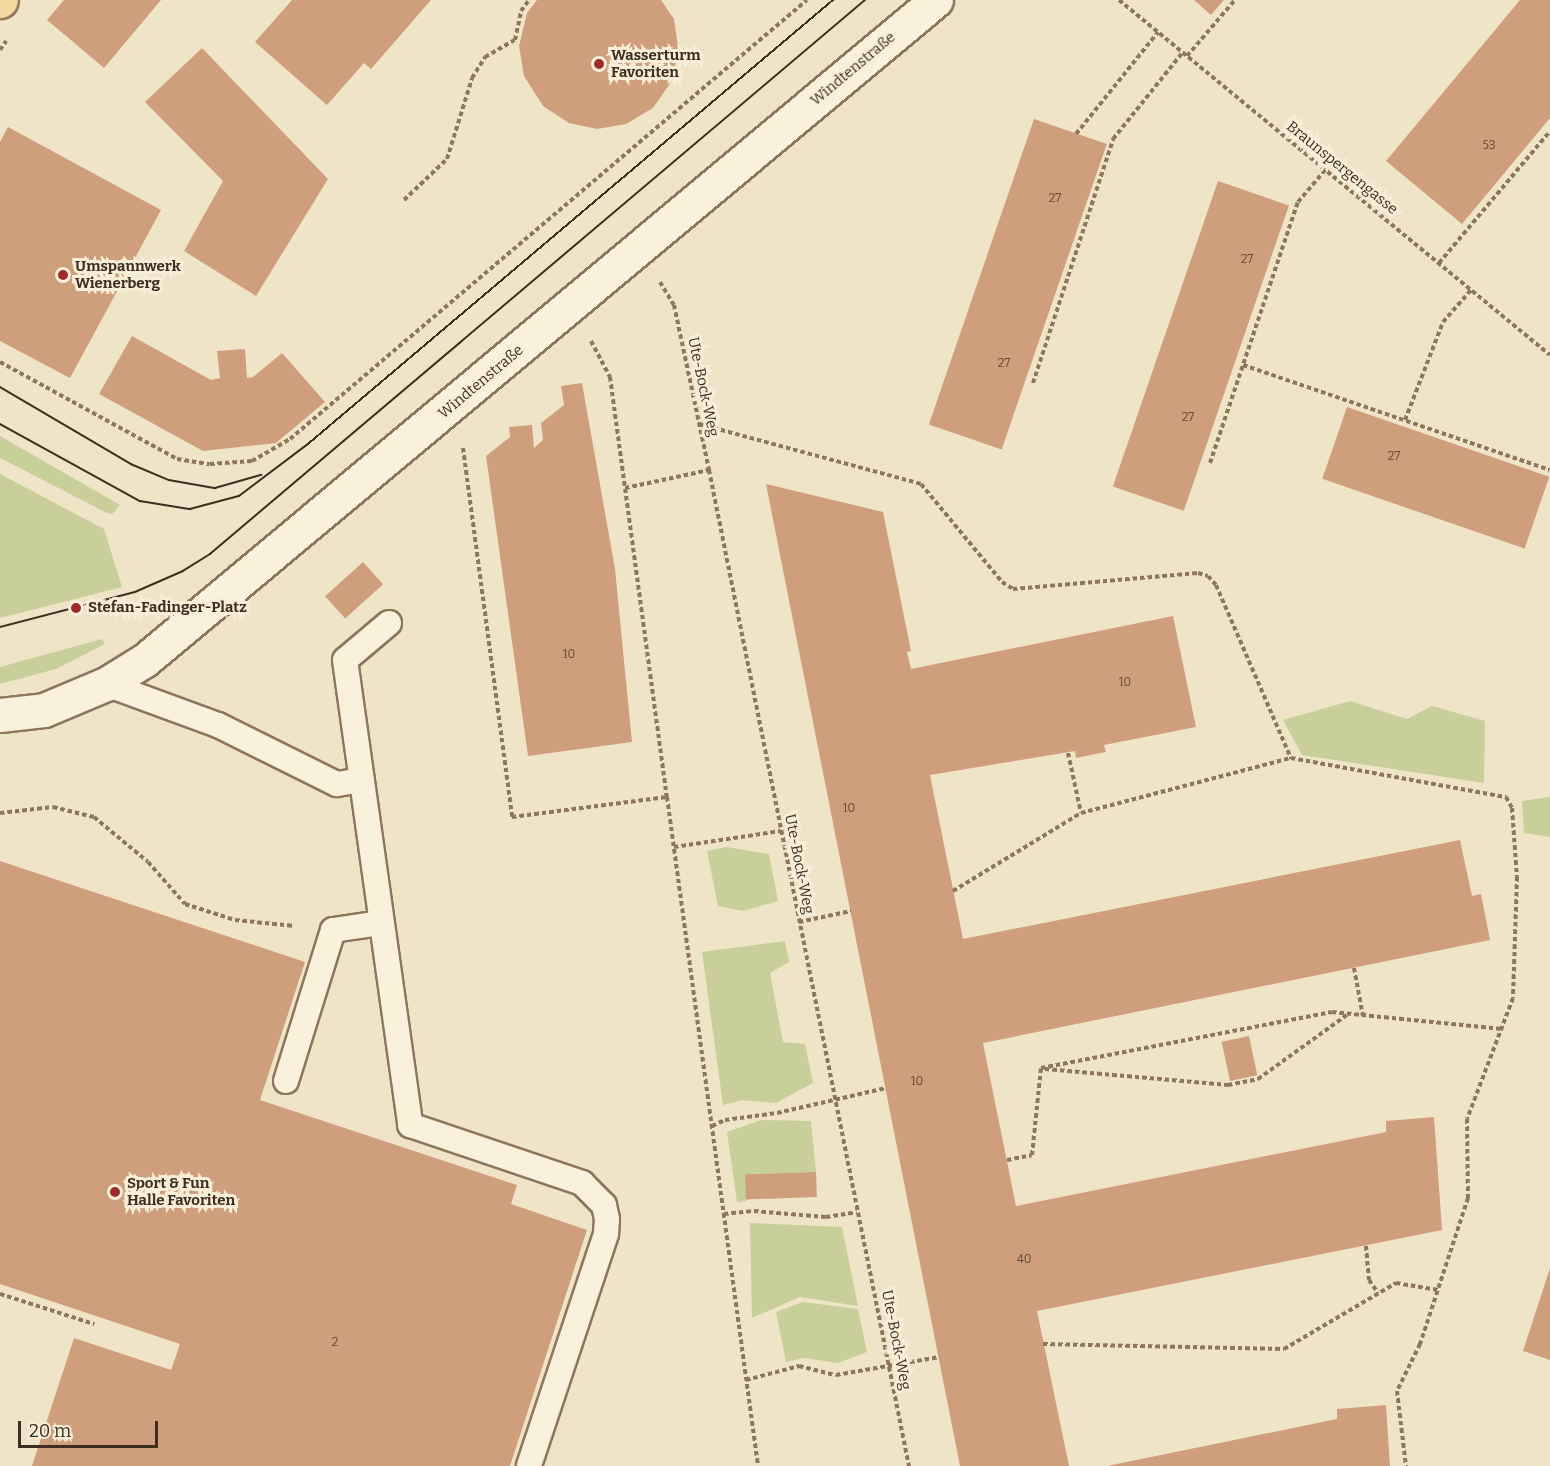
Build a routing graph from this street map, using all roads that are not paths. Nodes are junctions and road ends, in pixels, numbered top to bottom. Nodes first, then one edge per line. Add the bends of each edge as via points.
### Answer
1 (936, 0) edge
2 (389, 623) dead end
3 (106, 684) junction
4 (0, 715) edge
5 (362, 780) junction
6 (381, 923) junction
7 (286, 1081) dead end
8 (529, 1466) edge

1 - 3 street, Windtenstraße via 280,550 145,660
2 - 5 lane via 345,660
3 - 4 street, Windtenstraße via 44,710
3 - 5 lane via 218,725 337,784
5 - 6 lane
6 - 7 lane via 333,930
6 - 8 lane via 410,1125 582,1183 604,1205 606,1234

